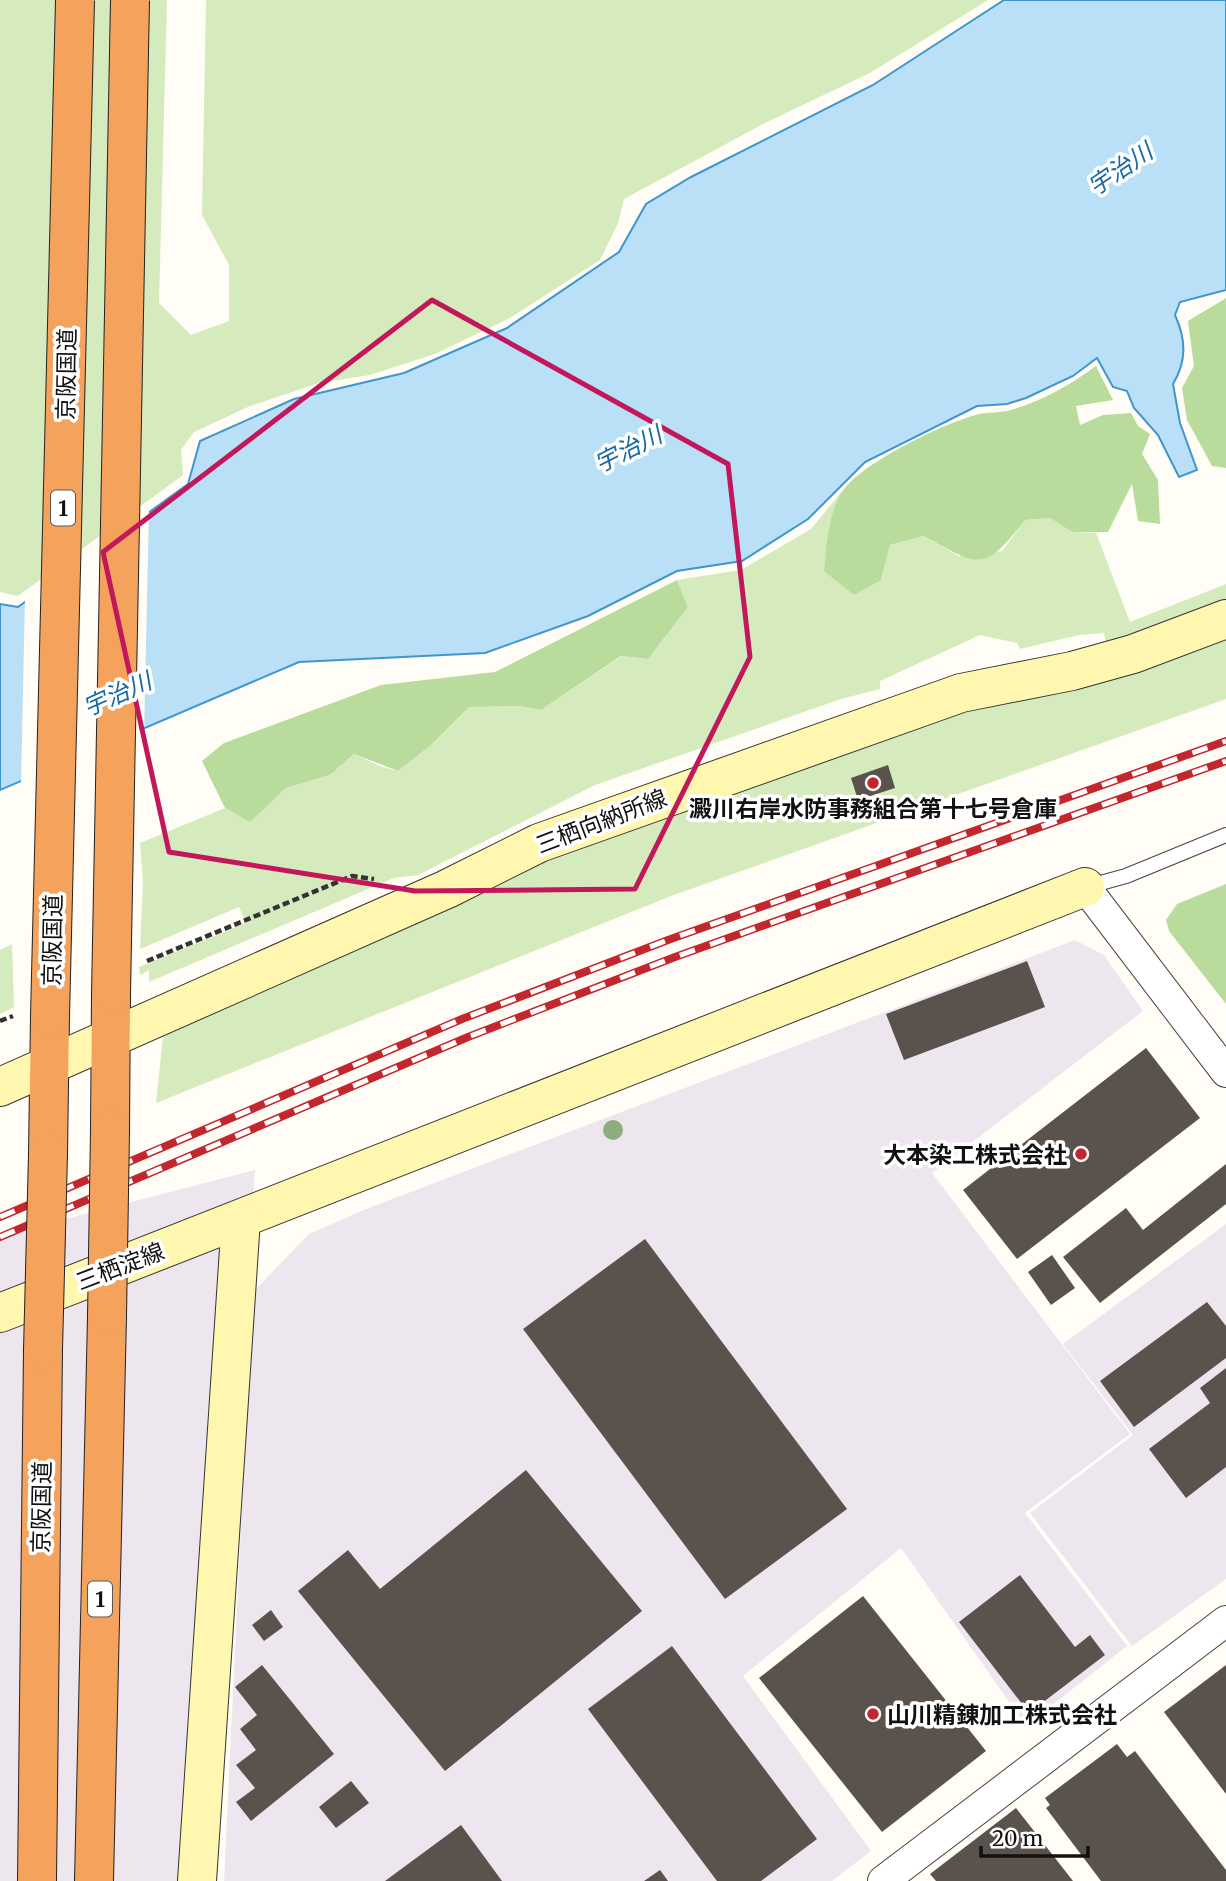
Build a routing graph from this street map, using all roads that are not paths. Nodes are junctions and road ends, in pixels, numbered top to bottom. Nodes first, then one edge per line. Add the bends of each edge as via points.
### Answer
1 (75, 0) edge
2 (130, 0) edge
3 (1226, 619) edge
4 (1226, 835) edge
5 (1084, 887) junction
6 (111, 1038) junction
7 (48, 1066) junction
8 (1226, 1072) edge
9 (0, 1087) edge
10 (241, 1219) junction
11 (0, 1313) edge
12 (1226, 1621) edge
13 (37, 1881) edge
14 (94, 1881) edge
15 (197, 1881) edge
16 (883, 1881) edge

1 - 7 highway, 京阪国道 / 1, bridge via 38,1014
2 - 6 highway, 1, bridge
3 - 6 street, 三栖向納所線 via 1133,654 961,693 539,844
4 - 5 lane via 1126,876
5 - 8 street
5 - 10 street, 三栖淀線
6 - 7 street, 三栖向納所線
6 - 14 highway, 1, bridge
7 - 9 street, 三栖向納所線
7 - 13 highway, 京阪国道 / 1, bridge
10 - 11 street, 三栖淀線
10 - 15 street
12 - 16 street

